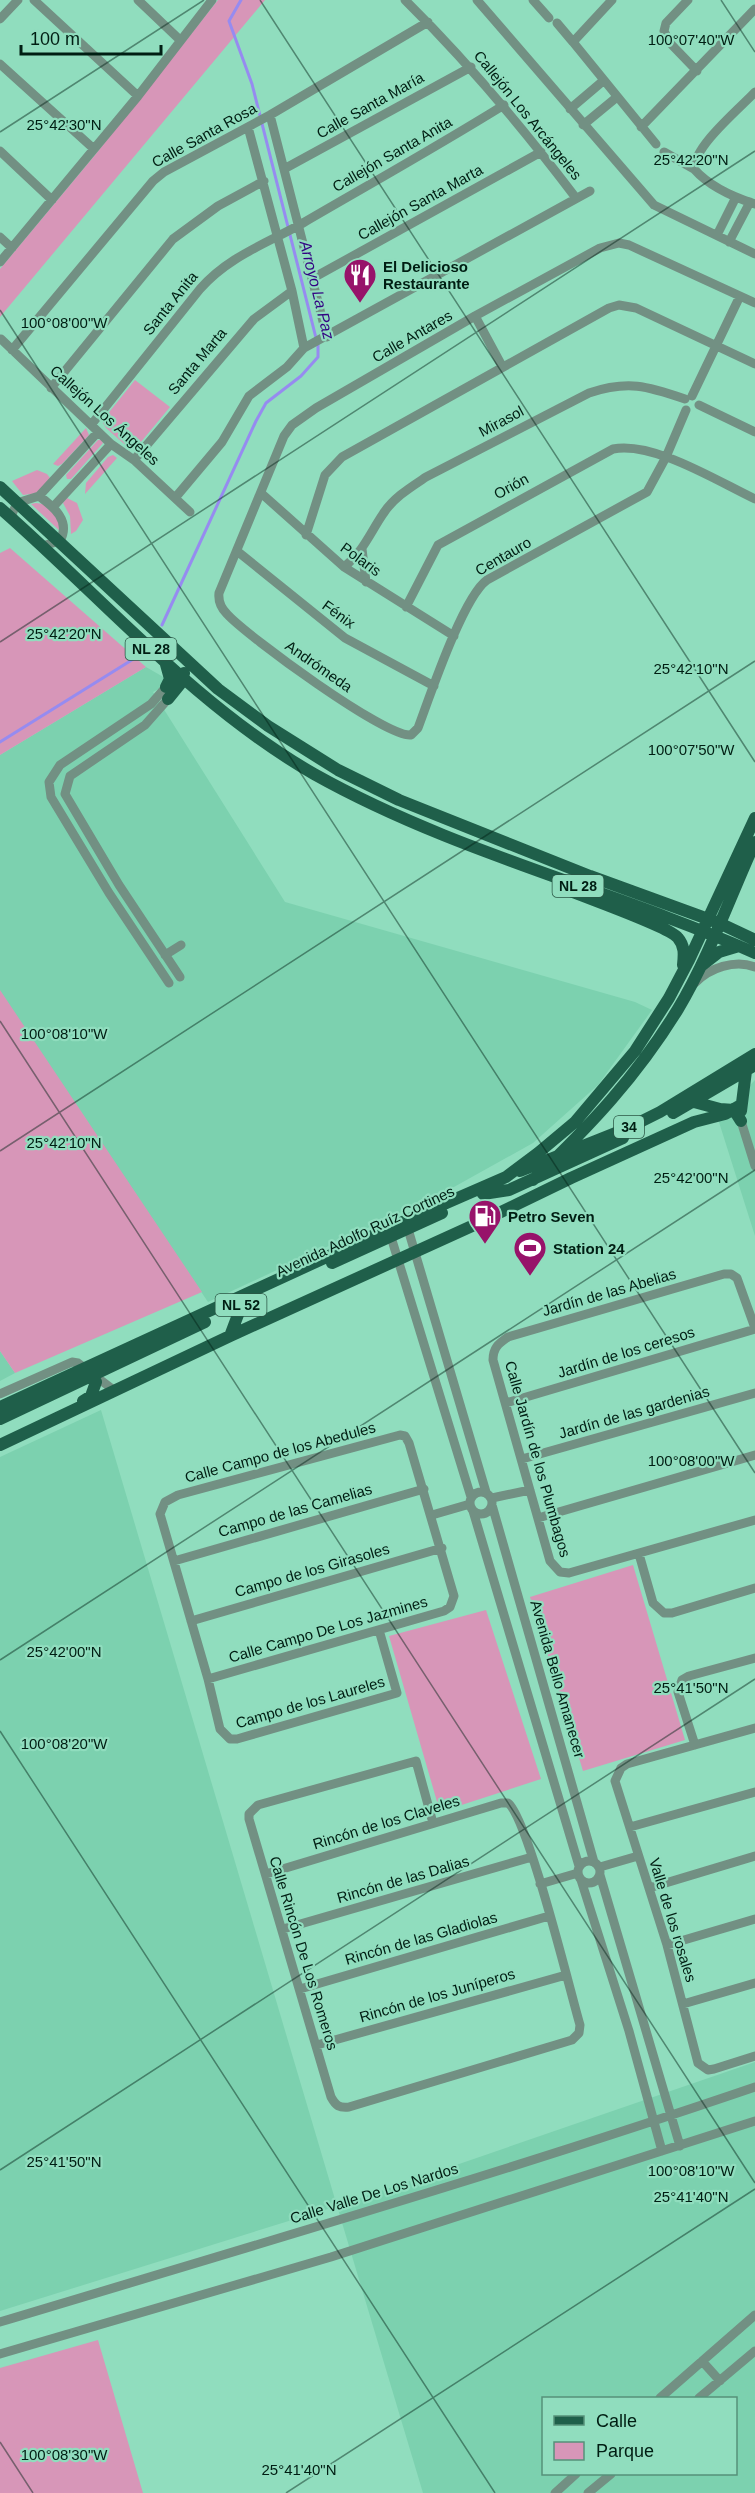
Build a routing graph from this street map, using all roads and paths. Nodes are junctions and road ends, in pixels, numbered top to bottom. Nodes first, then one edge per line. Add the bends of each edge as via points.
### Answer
1 (18, 0) edge
2 (34, 0) edge
3 (138, 0) edge
4 (212, 0) edge
5 (405, 0) edge
6 (477, 0) edge
7 (533, 0) edge
8 (612, 0) edge
9 (688, 0) edge
10 (755, 9) edge
11 (0, 19) edge
12 (428, 22) junction
13 (180, 40) junction
14 (573, 42) junction
15 (0, 64) edge
16 (471, 67) junction
17 (697, 72) junction
18 (603, 81) junction
19 (755, 92) edge
20 (138, 96) junction
21 (617, 97) junction
22 (504, 105) junction
23 (570, 109) junction
24 (267, 116) junction
25 (583, 125) junction
26 (250, 126) junction
27 (641, 127) junction
28 (656, 144) dead end
29 (94, 149) junction
30 (0, 151) edge
31 (541, 152) junction
32 (664, 152) dead end
33 (284, 169) junction
34 (694, 169) junction
35 (264, 181) junction
36 (590, 191) dead end
37 (735, 197) junction
38 (576, 198) junction
39 (52, 200) junction
40 (753, 203) edge
41 (297, 226) junction
42 (717, 235) junction
43 (279, 236) junction
44 (0, 237) edge
45 (729, 242) junction
46 (12, 248) junction
47 (755, 254) edge
48 (0, 262) edge
49 (313, 278) junction
50 (292, 291) junction
51 (740, 296) junction
52 (755, 303) edge
53 (475, 316) junction
54 (326, 337) junction
55 (1, 339) edge
56 (717, 346) junction
57 (306, 348) junction
58 (12, 350) junction
59 (755, 364) edge
60 (502, 366) junction
61 (51, 388) junction
62 (688, 397) junction
63 (699, 405) junction
64 (686, 410) junction
65 (94, 428) junction
66 (755, 432) edge
67 (111, 444) junction
68 (666, 457) junction
69 (134, 460) junction
70 (57, 479) junction
71 (0, 487) edge
72 (68, 489) junction
73 (261, 493) junction
74 (39, 496) junction
75 (175, 498) junction
76 (755, 499) edge
77 (17, 503) junction
78 (53, 507) junction
79 (0, 508) edge
80 (190, 512) dead end
81 (15, 522) junction
82 (306, 535) junction
83 (59, 542) junction
84 (42, 546) junction
85 (362, 549) junction
86 (237, 551) junction
87 (344, 567) junction
88 (366, 582) junction
89 (219, 600) joint
90 (406, 607) junction
91 (454, 636) junction
92 (160, 637) junction
93 (164, 660) junction
94 (182, 675) junction
95 (434, 686) junction
96 (167, 690) junction
97 (203, 695) junction
98 (235, 702) junction
99 (415, 732) joint
100 (755, 818) edge
101 (755, 842) edge
102 (521, 864) junction
103 (726, 891) junction
104 (676, 915) junction
105 (711, 927) junction
106 (746, 940) edge
107 (181, 945) dead end
108 (755, 953) edge
109 (165, 955) junction
110 (694, 964) junction
111 (755, 967) edge
112 (681, 973) junction
113 (180, 977) dead end
114 (169, 983) dead end
115 (687, 992) junction
116 (755, 1054) edge
117 (750, 1068) edge
118 (694, 1102) junction
119 (738, 1107) junction
120 (741, 1121) joint
121 (592, 1152) junction
122 (559, 1156) junction
123 (755, 1166) edge
124 (506, 1177) junction
125 (571, 1178) junction
126 (533, 1180) junction
127 (483, 1194) junction
128 (399, 1227) junction
129 (415, 1253) junction
130 (399, 1260) junction
131 (242, 1304) junction
132 (755, 1328) edge
133 (230, 1336) junction
134 (441, 1345) junction
135 (425, 1350) junction
136 (493, 1352) joint
137 (449, 1372) junction
138 (89, 1373) junction
139 (433, 1376) junction
140 (114, 1391) junction
141 (755, 1393) edge
142 (0, 1394) edge
143 (506, 1403) junction
144 (0, 1407) edge
145 (0, 1419) edge
146 (33, 1430) junction
147 (0, 1445) edge
148 (755, 1455) edge
149 (522, 1460) junction
150 (424, 1489) junction
151 (530, 1490) junction
152 (490, 1499) junction
153 (471, 1504) junction
154 (432, 1515) junction
155 (538, 1518) junction
156 (755, 1520) edge
157 (441, 1548) junction
158 (639, 1554) junction
159 (174, 1561) junction
160 (755, 1588) edge
161 (191, 1621) junction
162 (379, 1630) junction
163 (755, 1658) edge
164 (541, 1676) junction
165 (208, 1678) junction
166 (524, 1681) junction
167 (548, 1698) junction
168 (530, 1702) junction
169 (755, 1728) edge
170 (695, 1745) junction
171 (755, 1792) edge
172 (433, 1823) junction
173 (630, 1827) junction
174 (638, 1856) junction
175 (755, 1856) edge
176 (532, 1857) junction
177 (598, 1868) junction
178 (579, 1873) junction
179 (266, 1874) junction
180 (540, 1884) junction
181 (649, 1888) junction
182 (549, 1916) junction
183 (755, 1918) edge
184 (283, 1929) junction
185 (667, 1945) junction
186 (566, 1975) junction
187 (755, 1983) edge
188 (300, 1989) junction
189 (683, 2004) junction
190 (645, 2025) junction
191 (628, 2031) junction
192 (316, 2045) junction
193 (652, 2048) junction
194 (635, 2054) junction
195 (755, 2056) edge
196 (755, 2087) edge
197 (670, 2116) junction
198 (755, 2121) edge
199 (654, 2122) junction
200 (680, 2146) junction
201 (662, 2151) junction
202 (755, 2315) edge
203 (0, 2322) edge
204 (755, 2351) edge
205 (0, 2354) edge
206 (702, 2361) junction
207 (720, 2380) junction
208 (661, 2397) edge
209 (700, 2397) edge
210 (575, 2475) edge
211 (610, 2475) edge
212 (558, 2492) edge
213 (588, 2493) edge

1 - 11 street
2 - 20 street
3 - 13 street
4 - 13 street
5 - 12 street, Callejón Los Arcángeles
6 - 23 street
7 - 14 street
8 - 14 street
9 - 17 street via 666,22 664,31
10 - 17 street
12 - 16 street, Callejón Los Arcángeles
12 - 24 street, Calle Santa Rosa
13 - 20 street
14 - 18 street
15 - 29 street
16 - 22 street, Callejón Los Arcángeles
16 - 33 street, Calle Santa María
17 - 27 street
18 - 21 street
18 - 23 street
19 - 34 street via 701,150
20 - 29 street
21 - 25 street
21 - 27 street
22 - 31 street, Callejón Los Arcángeles
22 - 41 street, Callejón Santa Anita
23 - 25 street
24 - 26 street, Calle Santa Rosa
24 - 33 street
25 - 42 street via 654,205
26 - 35 street
26 - 58 street, Calle Santa Rosa via 153,181
27 - 28 street
29 - 39 street
30 - 39 street
31 - 38 street, Callejón Los Arcángeles
31 - 49 street, Callejón Santa Marta
32 - 34 street
33 - 41 street
34 - 37 street
35 - 43 street
35 - 61 street via 211,210 173,239
36 - 38 street
37 - 40 street
37 - 42 street
38 - 54 street
39 - 46 street
40 - 45 street
41 - 43 street, Santa Anita
41 - 49 street
42 - 45 street
43 - 50 street
43 - 65 street, Santa Anita via 244,253 212,276
44 - 46 street
45 - 47 street
46 - 48 street
49 - 54 street
50 - 57 street
50 - 69 street, Santa Marta via 254,319
51 - 52 street, Calle Antares
51 - 53 street, Calle Antares via 619,243 600,248
51 - 56 street
53 - 60 street
53 - 73 street, Calle Antares via 292,425
54 - 57 street
55 - 58 street, Callejón Los Ángeles
56 - 59 street
56 - 60 street via 644,311 620,305 595,314
56 - 62 street
57 - 75 street via 249,396 216,450
58 - 61 street, Callejón Los Ángeles
60 - 82 street via 342,457 325,475
61 - 65 street, Callejón Los Ángeles
62 - 63 street
62 - 64 street via 683,406
62 - 85 street, Mirasol via 628,384 588,393 409,489 384,512
63 - 64 street via 694,411
63 - 66 street
64 - 68 street, Centauro
65 - 67 street, Callejón Los Ángeles
65 - 70 street, Santa Anita
67 - 69 street, Callejón Los Ángeles
67 - 72 street
68 - 76 street, Orión
68 - 90 street, Orión via 640,448 613,449 446,540 433,552
68 - 91 street, Centauro via 651,488 642,495 481,584
69 - 75 street, Callejón Los Ángeles
70 - 72 street
70 - 74 street, Santa Anita
71 - 77 main road
72 - 78 street
73 - 82 street, Polaris
73 - 86 street, Calle Antares
74 - 77 street
74 - 78 street
75 - 80 street, Callejón Los Ángeles
77 - 81 street via 12,514
77 - 83 main road
78 - 83 street via 64,525
79 - 81 main road, NL 28
81 - 84 main road, NL 28
82 - 87 street, Polaris
83 - 84 street
83 - 92 main road
84 - 93 main road, NL 28
85 - 87 street, Mirasol
85 - 88 street
86 - 89 street, Calle Antares
86 - 95 street, Fénix via 345,638
87 - 88 street, Polaris
88 - 90 street, Polaris
89 - 99 street, Andrómeda via 225,613 267,647 351,706 401,734
90 - 91 street, Polaris
91 - 95 street, Centauro
92 - 94 main road via 166,651 181,666
92 - 98 main road
93 - 94 main road, NL 28
93 - 96 main road via 169,672
94 - 96 main road
94 - 97 main road, NL 28
94 - 98 main road via 191,675 222,701
95 - 99 street, Centauro
96 - 97 main road
96 - 109 street via 145,724 70,776 65,794
96 - 114 street via 60,765 48,786 85,854
97 - 102 main road, NL 28 via 262,741 314,774 396,816
98 - 104 main road via 338,770 399,800
100 - 103 main road, NL 52
101 - 103 main road, NL 52
102 - 104 main road, NL 28
102 - 112 main road via 584,898 673,933 683,946
103 - 104 main road
103 - 105 main road, NL 52
103 - 106 main road via 731,918
104 - 105 main road
104 - 110 main road via 688,932
105 - 106 main road
105 - 110 main road, NL 52
106 - 108 main road
106 - 110 main road
107 - 109 street
109 - 113 street
110 - 112 main road, NL 52
110 - 115 main road, NL 52
111 - 115 street via 742,964 717,969 699,978
112 - 124 main road, NL 52 via 635,1051 606,1088 575,1122
115 - 122 main road, NL 52 via 640,1066
116 - 122 main road, Avenida Adolfo Ruíz Cortines / 34 via 660,1112
117 - 118 main road, Avenida Adolfo Ruíz Cortines / 34
117 - 119 main road
118 - 119 main road via 720,1109
118 - 121 main road, Avenida Adolfo Ruíz Cortines / 34
119 - 120 main road
119 - 125 main road via 694,1122
120 - 123 street
121 - 125 main road
121 - 126 main road, Avenida Adolfo Ruíz Cortines / 34
122 - 124 main road, Avenida Adolfo Ruíz Cortines / 34
122 - 126 main road, NL 52
124 - 127 main road, Avenida Adolfo Ruíz Cortines / NL 52
124 - 128 main road
125 - 129 main road
126 - 127 main road, Avenida Adolfo Ruíz Cortines / NL 52 via 509,1190
127 - 128 main road, Avenida Adolfo Ruíz Cortines / NL 52
128 - 129 street, Avenida Bello Amanecer
128 - 130 street
128 - 131 main road, Avenida Adolfo Ruíz Cortines / NL 52
128 - 138 main road
129 - 130 main road
129 - 134 street, Avenida Bello Amanecer
130 - 133 main road
130 - 135 street
131 - 133 main road
131 - 138 main road, Avenida Adolfo Ruíz Cortines / NL 52
132 - 136 street, Jardín de las Abelias via 737,1278 724,1274 519,1334 498,1344
132 - 143 street, Jardín de los ceresos
133 - 140 main road
134 - 135 street
134 - 137 street, Avenida Bello Amanecer
135 - 139 street
136 - 143 street, Calle Jardín de los Plumbagos
137 - 139 street
137 - 152 street, Avenida Bello Amanecer
138 - 140 street
138 - 142 street via 72,1362
138 - 144 main road via 58,1380
138 - 145 main road, Avenida Adolfo Ruíz Cortines / NL 52
138 - 146 main road via 96,1382 91,1396
139 - 153 street
140 - 146 main road
141 - 149 street, Jardín de las gardenias
143 - 149 street, Calle Jardín de los Plumbagos
146 - 147 main road
148 - 155 street
149 - 151 street, Calle Jardín de los Plumbagos
150 - 154 street
150 - 159 street, Campo de las Camelias
150 - 159 street, Calle Campo de los Abedules via 410,1443 405,1436 396,1435 189,1492 165,1502 160,1514
151 - 152 street
151 - 155 street, Calle Jardín de los Plumbagos
152 - 153 street via 478,1492
152 - 153 street via 487,1513 477,1514
152 - 164 street, Avenida Bello Amanecer
153 - 154 street
153 - 166 street
154 - 157 street
155 - 158 street, Calle Jardín de los Plumbagos via 550,1561 560,1572
156 - 158 street
157 - 161 street, Campo de los Girasoles
157 - 162 street, Calle Campo De Los Jazmines via 454,1602 444,1611
158 - 160 street via 653,1603 664,1613
159 - 161 street
161 - 165 street
162 - 165 street, Calle Campo De Los Jazmines
162 - 165 street, Campo de los Laureles via 397,1693 237,1739 230,1739 220,1729
163 - 170 street via 682,1680 678,1692
164 - 166 street
164 - 167 street, Avenida Bello Amanecer
166 - 168 street
167 - 168 street
167 - 177 street, Avenida Bello Amanecer
168 - 178 street
169 - 170 street
170 - 173 street, Valle de los rosales via 627,1764 617,1774 615,1781
171 - 173 street
172 - 176 street, Rincón de los Claveles via 508,1803 514,1807
172 - 179 street, Rincón de los Claveles
172 - 179 street, Calle Rincón De Los Romeros via 416,1761 258,1805 249,1819
173 - 174 street, Valle de los rosales
174 - 177 street
174 - 181 street, Valle de los rosales
175 - 181 street
176 - 180 street
176 - 184 street, Rincón de las Dalias
177 - 178 street via 586,1861
177 - 178 street via 595,1882 585,1883
177 - 190 street, Avenida Bello Amanecer
178 - 180 street
178 - 191 street
179 - 184 street, Calle Rincón De Los Romeros
180 - 182 street
181 - 185 street, Valle de los rosales
182 - 186 street
182 - 188 street, Rincón de las Gladiolas
183 - 185 street
184 - 188 street, Calle Rincón De Los Romeros
185 - 189 street, Valle de los rosales
186 - 192 street, Rincón de los Juníperos
186 - 192 street, Calle Rincón De Los Romeros via 580,2025 572,2040 349,2107 341,2108 331,2097
187 - 189 street
188 - 192 street, Calle Rincón De Los Romeros
189 - 195 street, Valle de los rosales via 695,2056 703,2068 708,2070
190 - 191 street
190 - 193 street, Avenida Bello Amanecer
191 - 194 street
193 - 194 street
193 - 197 street, Avenida Bello Amanecer
194 - 199 street
196 - 197 street, Calle Valle De Los Nardos
197 - 199 street, Calle Valle De Los Nardos
197 - 200 street, Avenida Bello Amanecer
198 - 200 street
199 - 201 street
199 - 203 street, Calle Valle De Los Nardos
200 - 201 street
201 - 205 street via 320,2260
202 - 206 street
204 - 207 street
206 - 207 street
206 - 208 street
207 - 209 street
210 - 212 street
211 - 213 street

